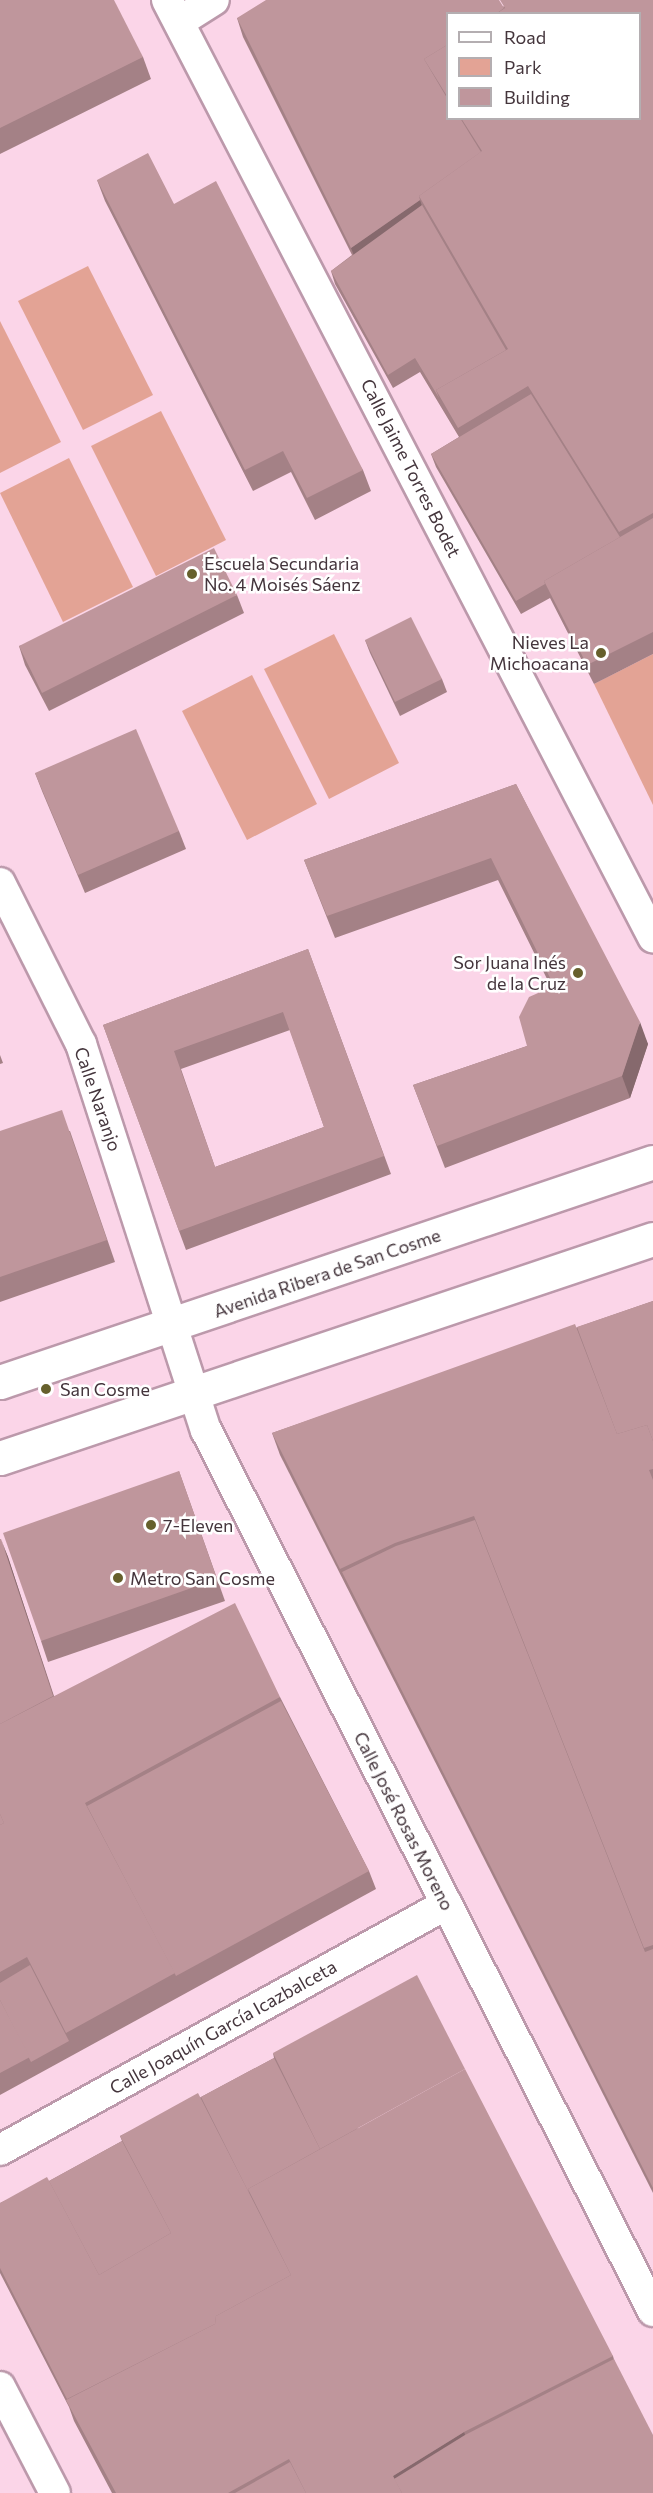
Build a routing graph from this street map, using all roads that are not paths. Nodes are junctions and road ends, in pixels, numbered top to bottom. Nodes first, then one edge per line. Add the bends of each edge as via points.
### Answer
1 (214, 0) edge
2 (173, 11) edge
3 (0, 883) edge
4 (653, 937) edge
5 (653, 1162) edge
6 (653, 1239) edge
7 (171, 1324) junction
8 (0, 1382) edge
9 (193, 1394) junction
10 (0, 1458) edge
11 (447, 1904) junction
12 (0, 2150) edge
13 (653, 2311) edge
14 (0, 2387) edge
15 (55, 2493) edge

1 - 2 street
2 - 4 street, Calle Jaime Torres Bodet
3 - 7 street, Calle Naranjo via 81,1044
5 - 7 main road, Avenida Ribera de San Cosme
6 - 9 main road
7 - 8 main road, Avenida Ribera de San Cosme
7 - 9 street, Calle José Rosas Moreno
9 - 10 main road
9 - 11 street, Calle José Rosas Moreno via 214,1447
11 - 12 street, Calle Joaquín García Icazbalceta
11 - 13 street, Calle José Rosas Moreno
14 - 15 street

